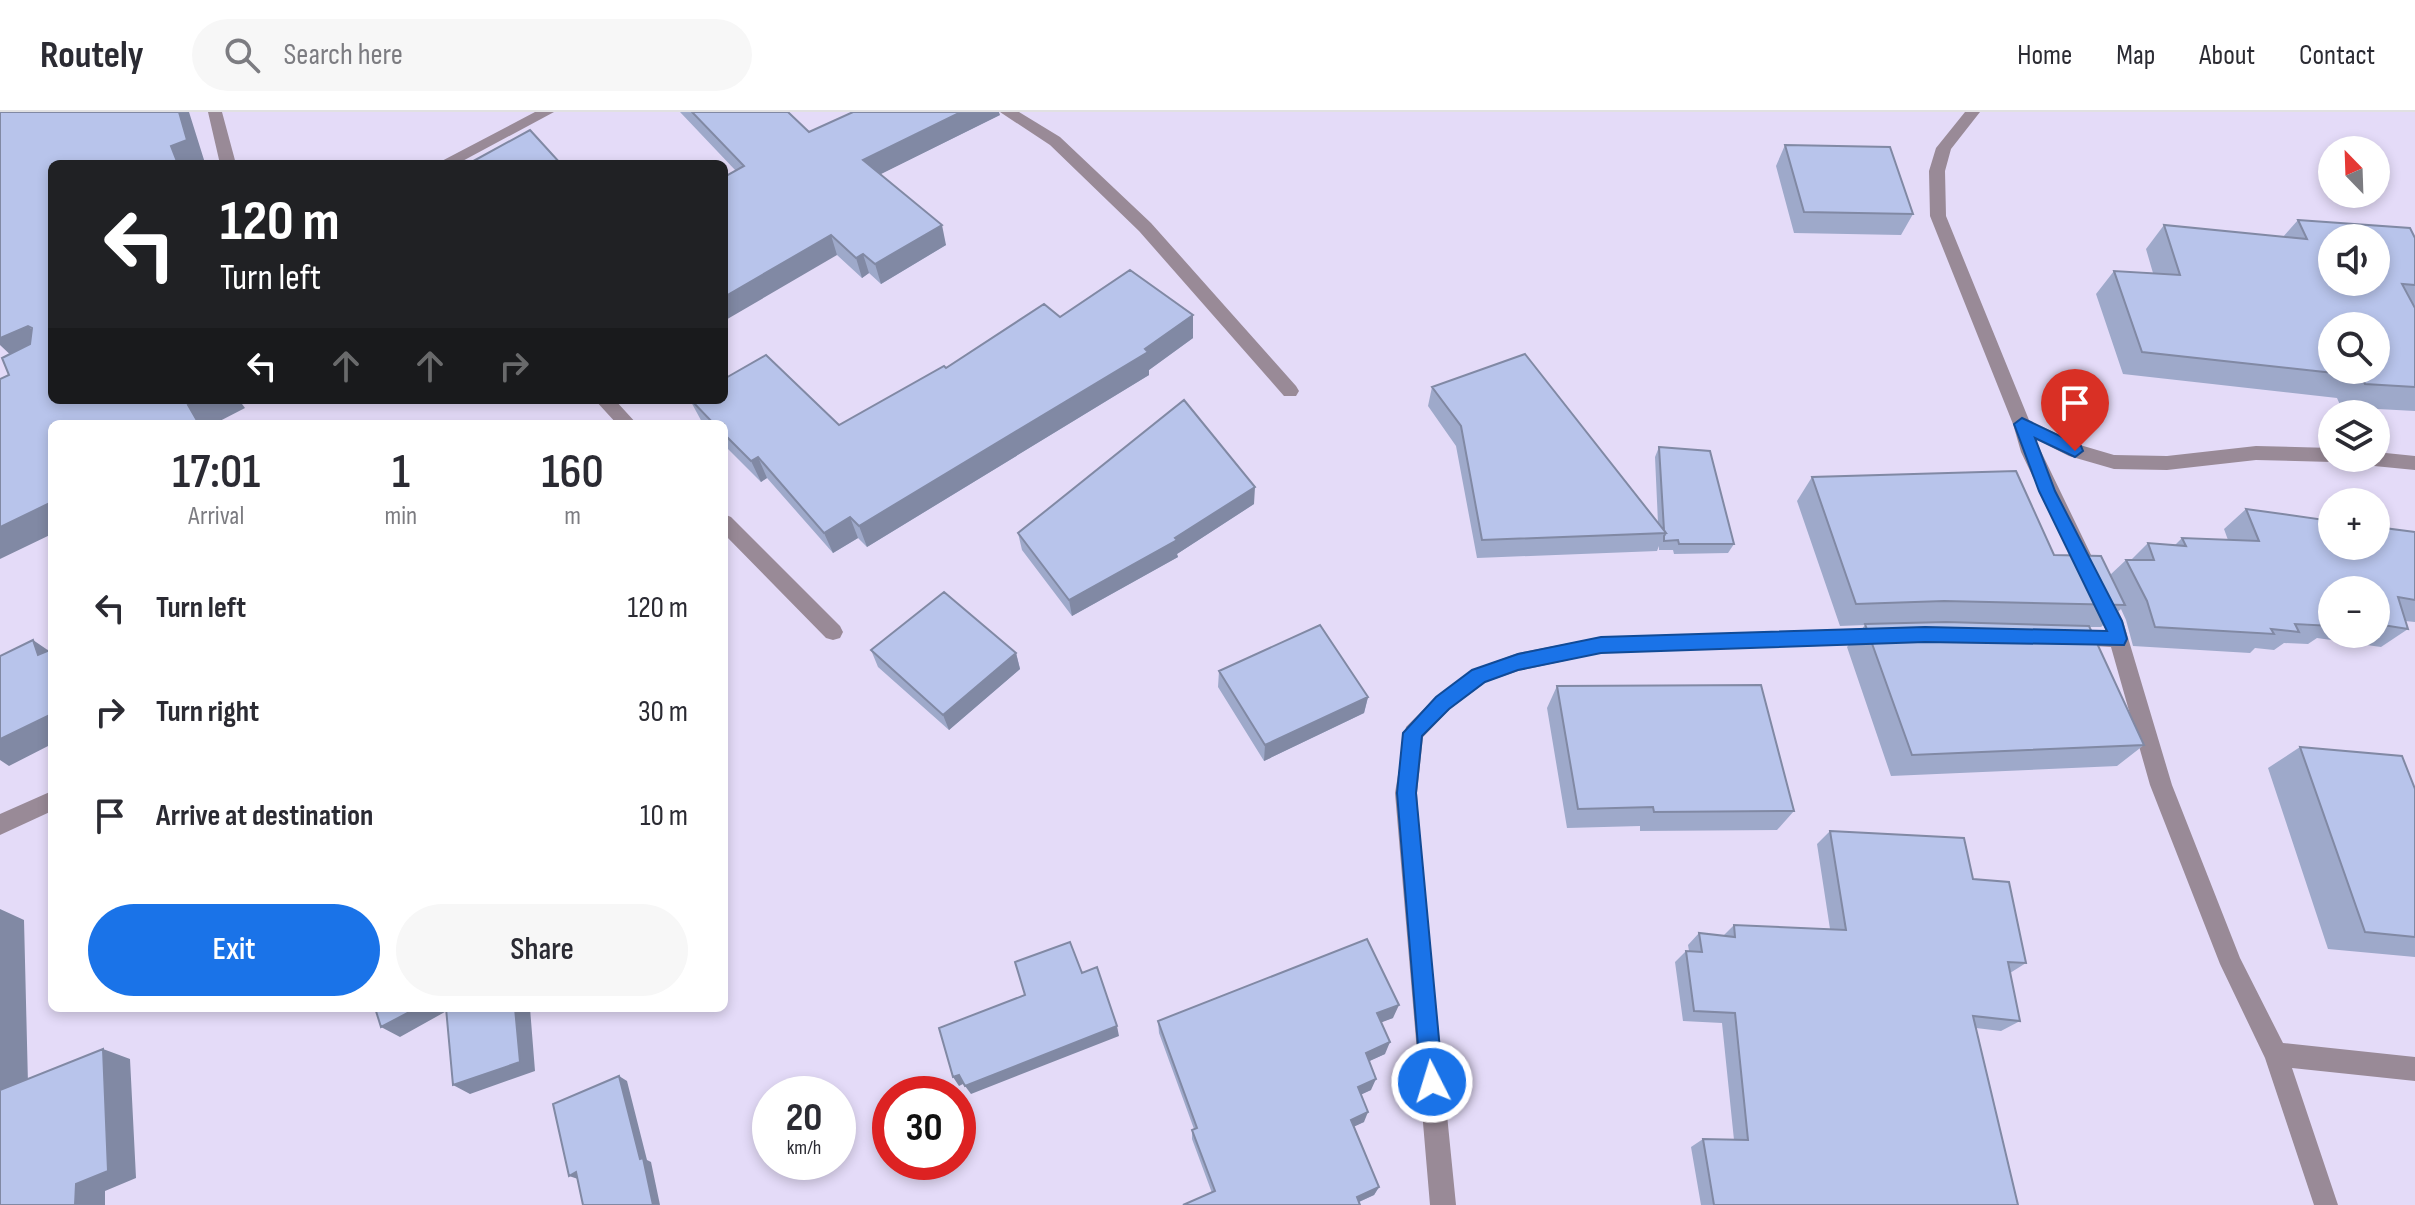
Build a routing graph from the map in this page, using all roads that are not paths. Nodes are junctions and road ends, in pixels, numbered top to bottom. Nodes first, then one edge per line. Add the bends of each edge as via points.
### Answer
1 (215, 112) edge
2 (547, 112) edge
3 (1008, 112) edge
4 (1973, 112) edge
5 (227, 160) edge
6 (452, 160) edge
7 (1290, 391) dead end
8 (608, 404) edge
9 (624, 420) edge
10 (2022, 424) junction
11 (2318, 455) edge
12 (2390, 461) edge
13 (2415, 463) edge
14 (728, 526) edge
15 (833, 632) dead end
16 (1909, 635) edge
17 (2043, 637) edge
18 (2118, 639) junction
19 (48, 803) edge
20 (0, 825) edge
21 (2276, 1054) junction
22 (2415, 1069) edge
23 (1443, 1205) edge
24 (2326, 1205) edge

1 - 5 street
2 - 6 street
3 - 7 street via 1055,141 1145,227
4 - 10 street via 1944,148 1937,171 1938,216
8 - 9 street
10 - 11 street via 2075,451 2114,462
10 - 18 street via 2047,491
12 - 13 street
14 - 15 street
16 - 23 street via 1601,645 1479,676 1413,733 1406,793 1409,844
17 - 18 street
18 - 21 street via 2161,785 2231,964
19 - 20 street
21 - 22 street
21 - 24 street

